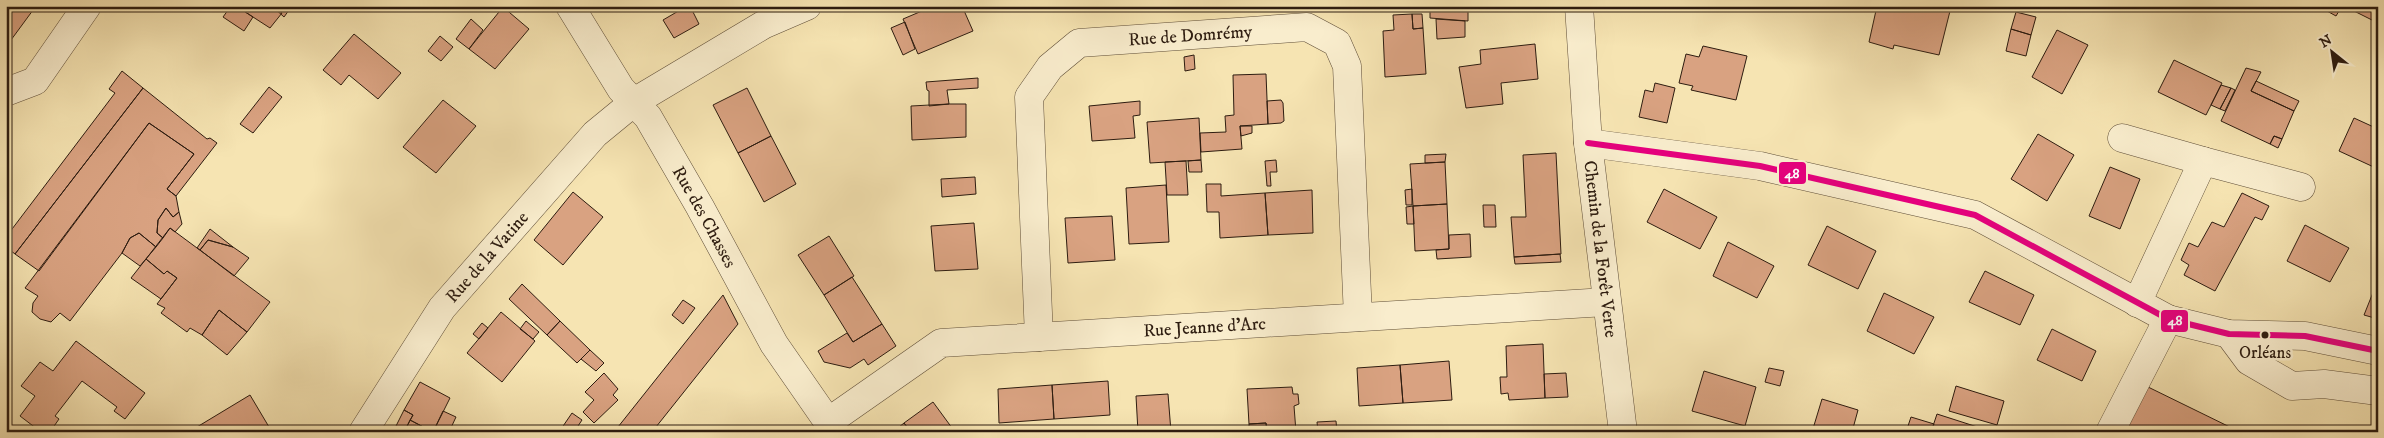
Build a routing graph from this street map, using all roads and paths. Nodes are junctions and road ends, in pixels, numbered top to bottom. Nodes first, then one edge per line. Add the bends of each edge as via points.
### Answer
1 (87, 6) edge
2 (570, 6) edge
3 (807, 6) edge
4 (1578, 6) edge
5 (6, 92) edge
6 (634, 102) junction
7 (2122, 138) dead end
8 (1588, 143) junction
9 (2203, 162) junction
10 (2301, 188) dead end
11 (1606, 302) junction
12 (2137, 303) junction
13 (1358, 317) junction
14 (2168, 319) junction
15 (2229, 334) junction
16 (1039, 337) junction
17 (2378, 350) edge
18 (2378, 391) edge
19 (832, 427) edge
20 (363, 432) edge
21 (1623, 432) edge
22 (2110, 432) edge

1 - 5 street via 35,81
2 - 6 street, Rue des Chasses via 621,89
3 - 6 street, Rue de la Vatine via 763,25
4 - 8 street, Chemin de la Forêt Verte
6 - 19 street, Rue des Chasses via 648,117 669,152 774,344
6 - 20 street, Rue de la Vatine via 595,134 442,308
7 - 9 street
8 - 11 street, Chemin de la Forêt Verte
8 - 12 street via 1760,166 1975,215
9 - 10 street
9 - 12 street
11 - 13 street, Rue Jeanne d'Arc
11 - 21 street, Chemin de la Forêt Verte
12 - 14 street
13 - 16 street, Rue Jeanne d'Arc
13 - 16 street, Rue de Domrémy via 1347,66 1337,43 1307,27 1079,43 1050,67 1029,97
14 - 15 street
14 - 22 street
15 - 17 street via 2305,336
15 - 18 street via 2249,361 2292,386 2324,384
16 - 19 street, Rue Jeanne d'Arc via 941,343

